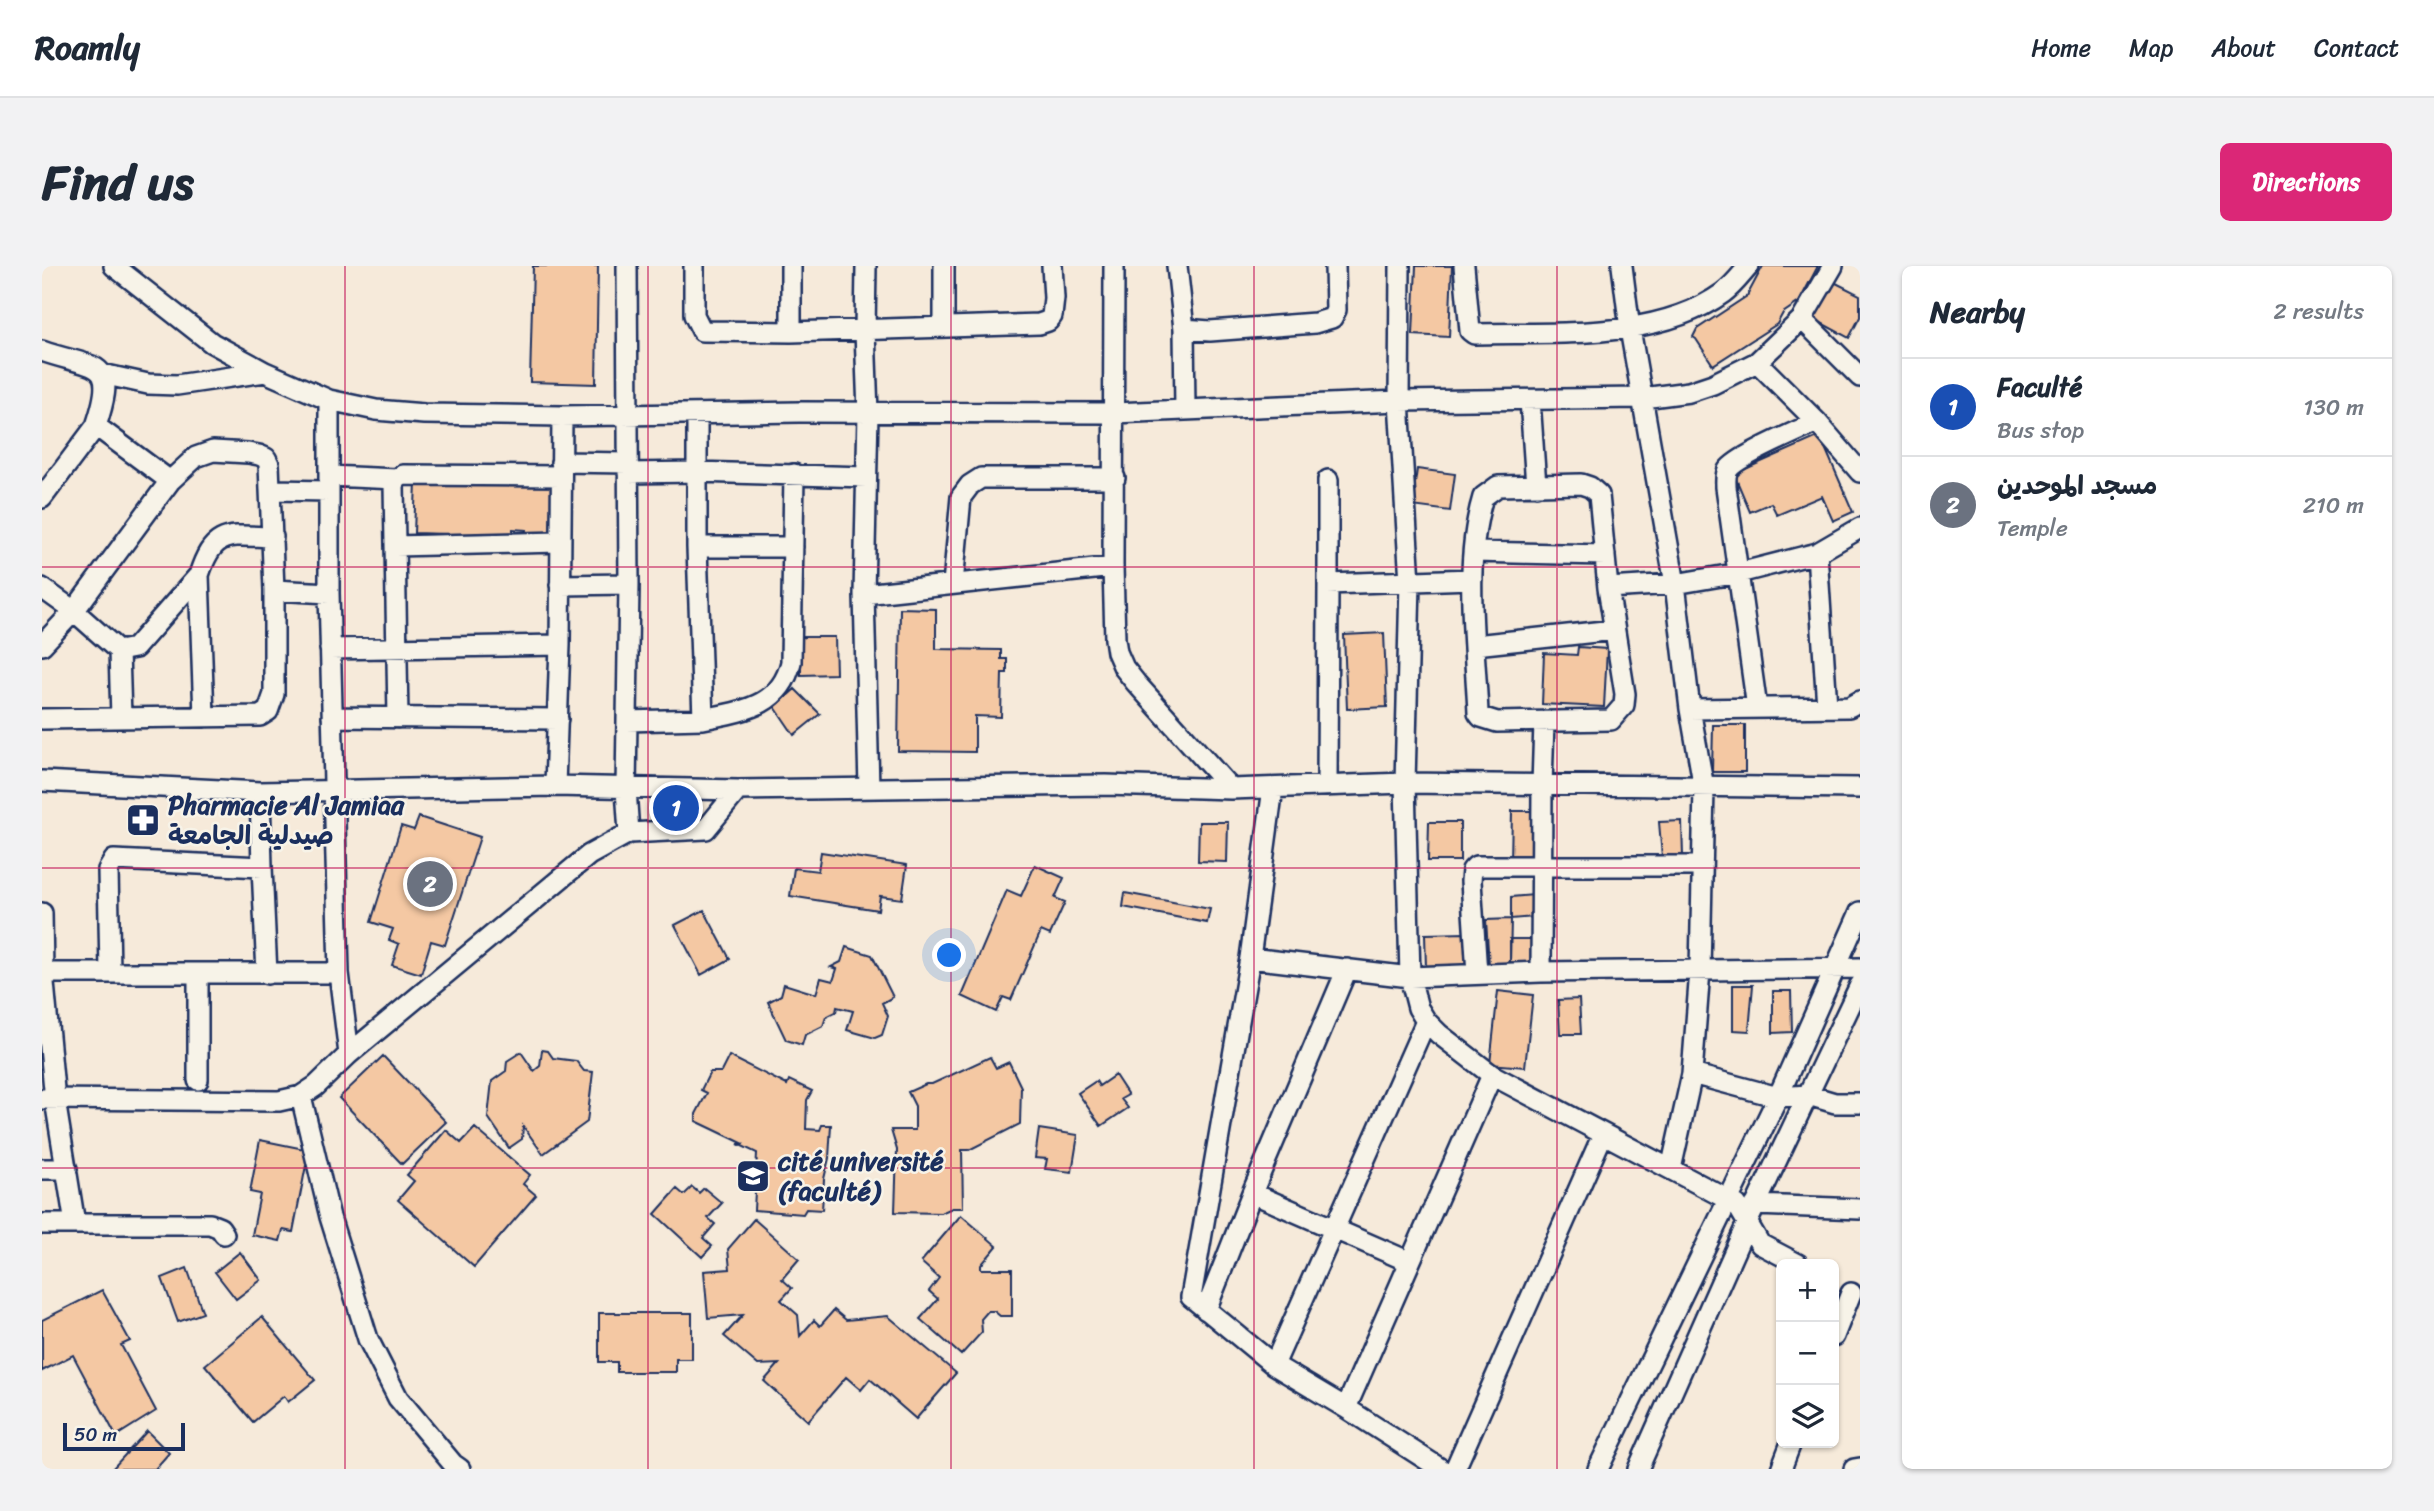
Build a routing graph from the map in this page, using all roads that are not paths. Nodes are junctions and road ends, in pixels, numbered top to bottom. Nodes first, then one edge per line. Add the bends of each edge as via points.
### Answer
1 (114, 266) edge
2 (627, 266) edge
3 (694, 266) edge
4 (791, 266) edge
5 (866, 266) edge
6 (944, 266) edge
7 (1052, 266) edge
8 (1114, 266) edge
9 (1177, 266) edge
10 (1335, 266) edge
11 (1401, 266) edge
12 (1464, 266) edge
13 (1622, 266) edge
14 (1749, 266) edge
15 (1833, 266) edge
16 (1802, 319) junction
17 (944, 326) junction
18 (1184, 329) junction
19 (1630, 329) junction
20 (865, 331) junction
21 (791, 332) junction
22 (45, 358) edge
23 (1757, 362) junction
24 (265, 372) junction
25 (102, 374) junction
26 (1860, 377) edge
27 (1643, 398) junction
28 (329, 400) junction
29 (1530, 400) junction
30 (1399, 401) junction
31 (1185, 410) junction
32 (868, 413) junction
33 (1114, 413) junction
34 (697, 414) junction
35 (629, 415) junction
36 (562, 416) junction
37 (1817, 422) junction
38 (96, 426) junction
39 (628, 468) junction
40 (561, 469) junction
41 (697, 472) junction
42 (1860, 472) edge
43 (794, 474) junction
44 (866, 477) junction
45 (1115, 478) junction
46 (397, 479) junction
47 (1328, 480) dead end
48 (170, 481) junction
49 (329, 483) junction
50 (1536, 486) junction
51 (272, 490) junction
52 (42, 498) edge
53 (1860, 528) edge
54 (272, 537) junction
55 (559, 542) junction
56 (395, 546) junction
57 (696, 547) junction
58 (793, 547) junction
59 (1474, 552) junction
60 (1816, 553) junction
61 (1605, 555) junction
62 (1113, 567) junction
63 (1739, 573) junction
64 (199, 575) junction
65 (1472, 579) junction
66 (1410, 582) junction
67 (629, 584) junction
68 (953, 584) junction
69 (1328, 584) junction
70 (1675, 584) junction
71 (560, 585) junction
72 (42, 587) edge
73 (1608, 588) junction
74 (274, 590) junction
75 (329, 593) junction
76 (864, 594) junction
77 (74, 611) junction
78 (1614, 631) junction
79 (42, 645) edge
80 (560, 645) junction
81 (1475, 645) junction
82 (397, 648) junction
83 (330, 649) junction
84 (119, 651) junction
85 (1860, 701) edge
86 (1826, 707) junction
87 (1756, 708) junction
88 (1690, 709) junction
89 (204, 717) junction
90 (332, 717) junction
91 (121, 718) junction
92 (398, 718) junction
93 (42, 719) edge
94 (558, 719) junction
95 (703, 719) junction
96 (627, 721) junction
97 (1544, 722) junction
98 (42, 781) edge
99 (1405, 783) junction
100 (555, 786) junction
101 (1327, 786) junction
102 (1542, 786) junction
103 (869, 788) junction
104 (1273, 788) junction
105 (1704, 788) junction
106 (1860, 788) edge
107 (334, 789) junction
108 (626, 789) junction
109 (1231, 789) junction
110 (738, 790) junction
111 (260, 792) junction
112 (629, 833) junction
113 (1542, 866) junction
114 (1702, 866) junction
115 (262, 867) junction
116 (1860, 912) edge
117 (42, 913) edge
118 (1250, 958) junction
119 (1860, 968) edge
120 (1347, 969) junction
121 (1834, 969) junction
122 (1700, 970) junction
123 (110, 972) junction
124 (1541, 972) junction
125 (43, 973) edge
126 (339, 973) junction
127 (198, 974) junction
128 (267, 974) junction
129 (1477, 974) junction
130 (1410, 976) junction
131 (1860, 985) edge
132 (1426, 1021) junction
133 (349, 1054) junction
134 (1692, 1074) junction
135 (1492, 1076) junction
136 (198, 1080) dead end
137 (1808, 1095) junction
138 (301, 1096) junction
139 (1778, 1097) junction
140 (48, 1100) edge
141 (1860, 1103) edge
142 (1604, 1134) junction
143 (42, 1169) edge
144 (67, 1169) junction
145 (1671, 1169) junction
146 (1252, 1193) junction
147 (1727, 1199) junction
148 (1860, 1209) edge
149 (1752, 1213) junction
150 (42, 1224) edge
151 (75, 1224) junction
152 (1334, 1229) junction
153 (225, 1234) dead end
154 (1788, 1259) edge
155 (1410, 1262) junction
156 (1848, 1291) edge
157 (1206, 1310) junction
158 (1838, 1322) edge
159 (1274, 1365) junction
160 (1346, 1408) junction
161 (1789, 1448) edge
162 (1860, 1468) edge
163 (460, 1469) edge
164 (1441, 1469) edge
165 (1455, 1469) edge
166 (1598, 1469) edge
167 (1638, 1469) edge
168 (1781, 1469) edge
169 (1854, 1469) edge

1 - 24 street via 212,343
2 - 35 street
3 - 21 street via 694,314 702,331
4 - 21 street
5 - 20 street
6 - 17 street
7 - 17 street via 1054,298 1048,321
8 - 33 street
9 - 18 street
10 - 18 street via 1336,310 1332,318 1210,331
11 - 30 street
12 - 19 street via 1472,333
13 - 19 street
14 - 19 street via 1725,292 1697,309
15 - 16 street
16 - 23 street
16 - 26 street
17 - 20 street
18 - 31 street
19 - 27 street
20 - 21 street
20 - 32 street
22 - 25 street via 93,365
23 - 27 street via 1689,392
23 - 37 street
24 - 25 street via 177,385
24 - 28 street
25 - 38 street via 105,397
27 - 29 street
27 - 70 street
28 - 36 street via 424,414
28 - 49 street
29 - 30 street
29 - 50 street
30 - 31 street
30 - 66 street
31 - 33 street
32 - 33 street
32 - 34 street
32 - 44 street
33 - 45 street
34 - 35 street
34 - 41 street
35 - 36 street
35 - 39 street
36 - 40 street
37 - 42 street
37 - 63 street via 1746,457 1726,472
38 - 48 street
38 - 52 street
39 - 40 street
39 - 41 street
39 - 67 street
40 - 46 street via 403,475
40 - 55 street
41 - 43 street
41 - 57 street
43 - 44 street
43 - 58 street
44 - 76 street
45 - 62 street
45 - 68 street via 981,478 970,485 961,497
46 - 49 street
46 - 56 street
47 - 69 street
48 - 51 street via 196,457 213,451 248,453 259,454 270,464
48 - 77 street
49 - 51 street
49 - 75 street
50 - 59 street via 1498,486 1483,497
50 - 61 street via 1581,484 1599,495
51 - 54 street
53 - 60 street
54 - 64 street via 218,540
54 - 74 street
55 - 56 street
55 - 71 street
56 - 82 street
57 - 58 street
57 - 95 street
58 - 95 street via 788,677 762,704
59 - 61 street
59 - 65 street
60 - 63 street
60 - 86 street
61 - 73 street
62 - 68 street
62 - 109 street via 1115,639 1124,668
63 - 70 street
63 - 87 street
64 - 84 street via 139,645
64 - 89 street
65 - 66 street
65 - 81 street
66 - 69 street
66 - 99 street
67 - 71 street
67 - 96 street
68 - 76 street
69 - 101 street
70 - 73 street
70 - 88 street
71 - 80 street
72 - 77 street
73 - 78 street
74 - 75 street
74 - 89 street via 274,694 268,711 260,716
75 - 83 street
76 - 103 street
77 - 79 street
77 - 84 street
78 - 81 street
78 - 97 street via 1625,694 1619,713 1611,720
80 - 82 street
80 - 94 street
81 - 97 street via 1481,717 1497,722
82 - 83 street
82 - 92 street
83 - 90 street
84 - 91 street
85 - 86 street via 1849,707
86 - 87 street
87 - 88 street
88 - 105 street
89 - 91 street
90 - 92 street
90 - 107 street
91 - 93 street
92 - 94 street
94 - 100 street
95 - 96 street
96 - 108 street
97 - 102 street
98 - 111 street
99 - 101 street
99 - 102 street
99 - 130 street
100 - 107 street
100 - 108 street
101 - 104 street
102 - 105 street
102 - 113 street
103 - 109 street via 1106,785
103 - 110 street
104 - 109 street
104 - 118 street
105 - 106 street
105 - 114 street
107 - 111 street
107 - 126 street
108 - 110 street
108 - 112 street
110 - 112 street via 706,828
111 - 115 street
112 - 133 street via 589,855
113 - 114 street
113 - 124 street
113 - 129 street via 1481,865 1472,870
114 - 122 street
115 - 123 street via 112,861 108,870
115 - 128 street
116 - 121 street
117 - 125 street
118 - 120 street
118 - 157 street via 1191,1297
119 - 121 street
120 - 130 street
120 - 146 street
121 - 122 street
121 - 139 street
122 - 124 street
122 - 134 street
123 - 125 street
123 - 127 street
124 - 129 street
125 - 140 street
126 - 128 street
126 - 133 street
127 - 128 street
127 - 136 street
129 - 130 street
130 - 132 street
131 - 137 street
132 - 135 street
132 - 152 street
133 - 138 street
134 - 139 street
134 - 145 street
135 - 142 street
135 - 155 street
137 - 139 street
137 - 141 street via 1835,1103
137 - 149 street
138 - 140 street via 279,1101
138 - 163 street via 330,1217 368,1339 398,1398
139 - 147 street
140 - 144 street
142 - 145 street
142 - 165 street
143 - 144 street
144 - 151 street
145 - 147 street
146 - 152 street
146 - 157 street
147 - 149 street
147 - 166 street
148 - 149 street
149 - 154 street via 1760,1244
149 - 167 street
150 - 151 street
151 - 153 street via 210,1224
152 - 155 street
152 - 159 street
155 - 160 street
156 - 158 street
157 - 159 street
159 - 160 street
160 - 164 street
161 - 168 street
162 - 169 street

